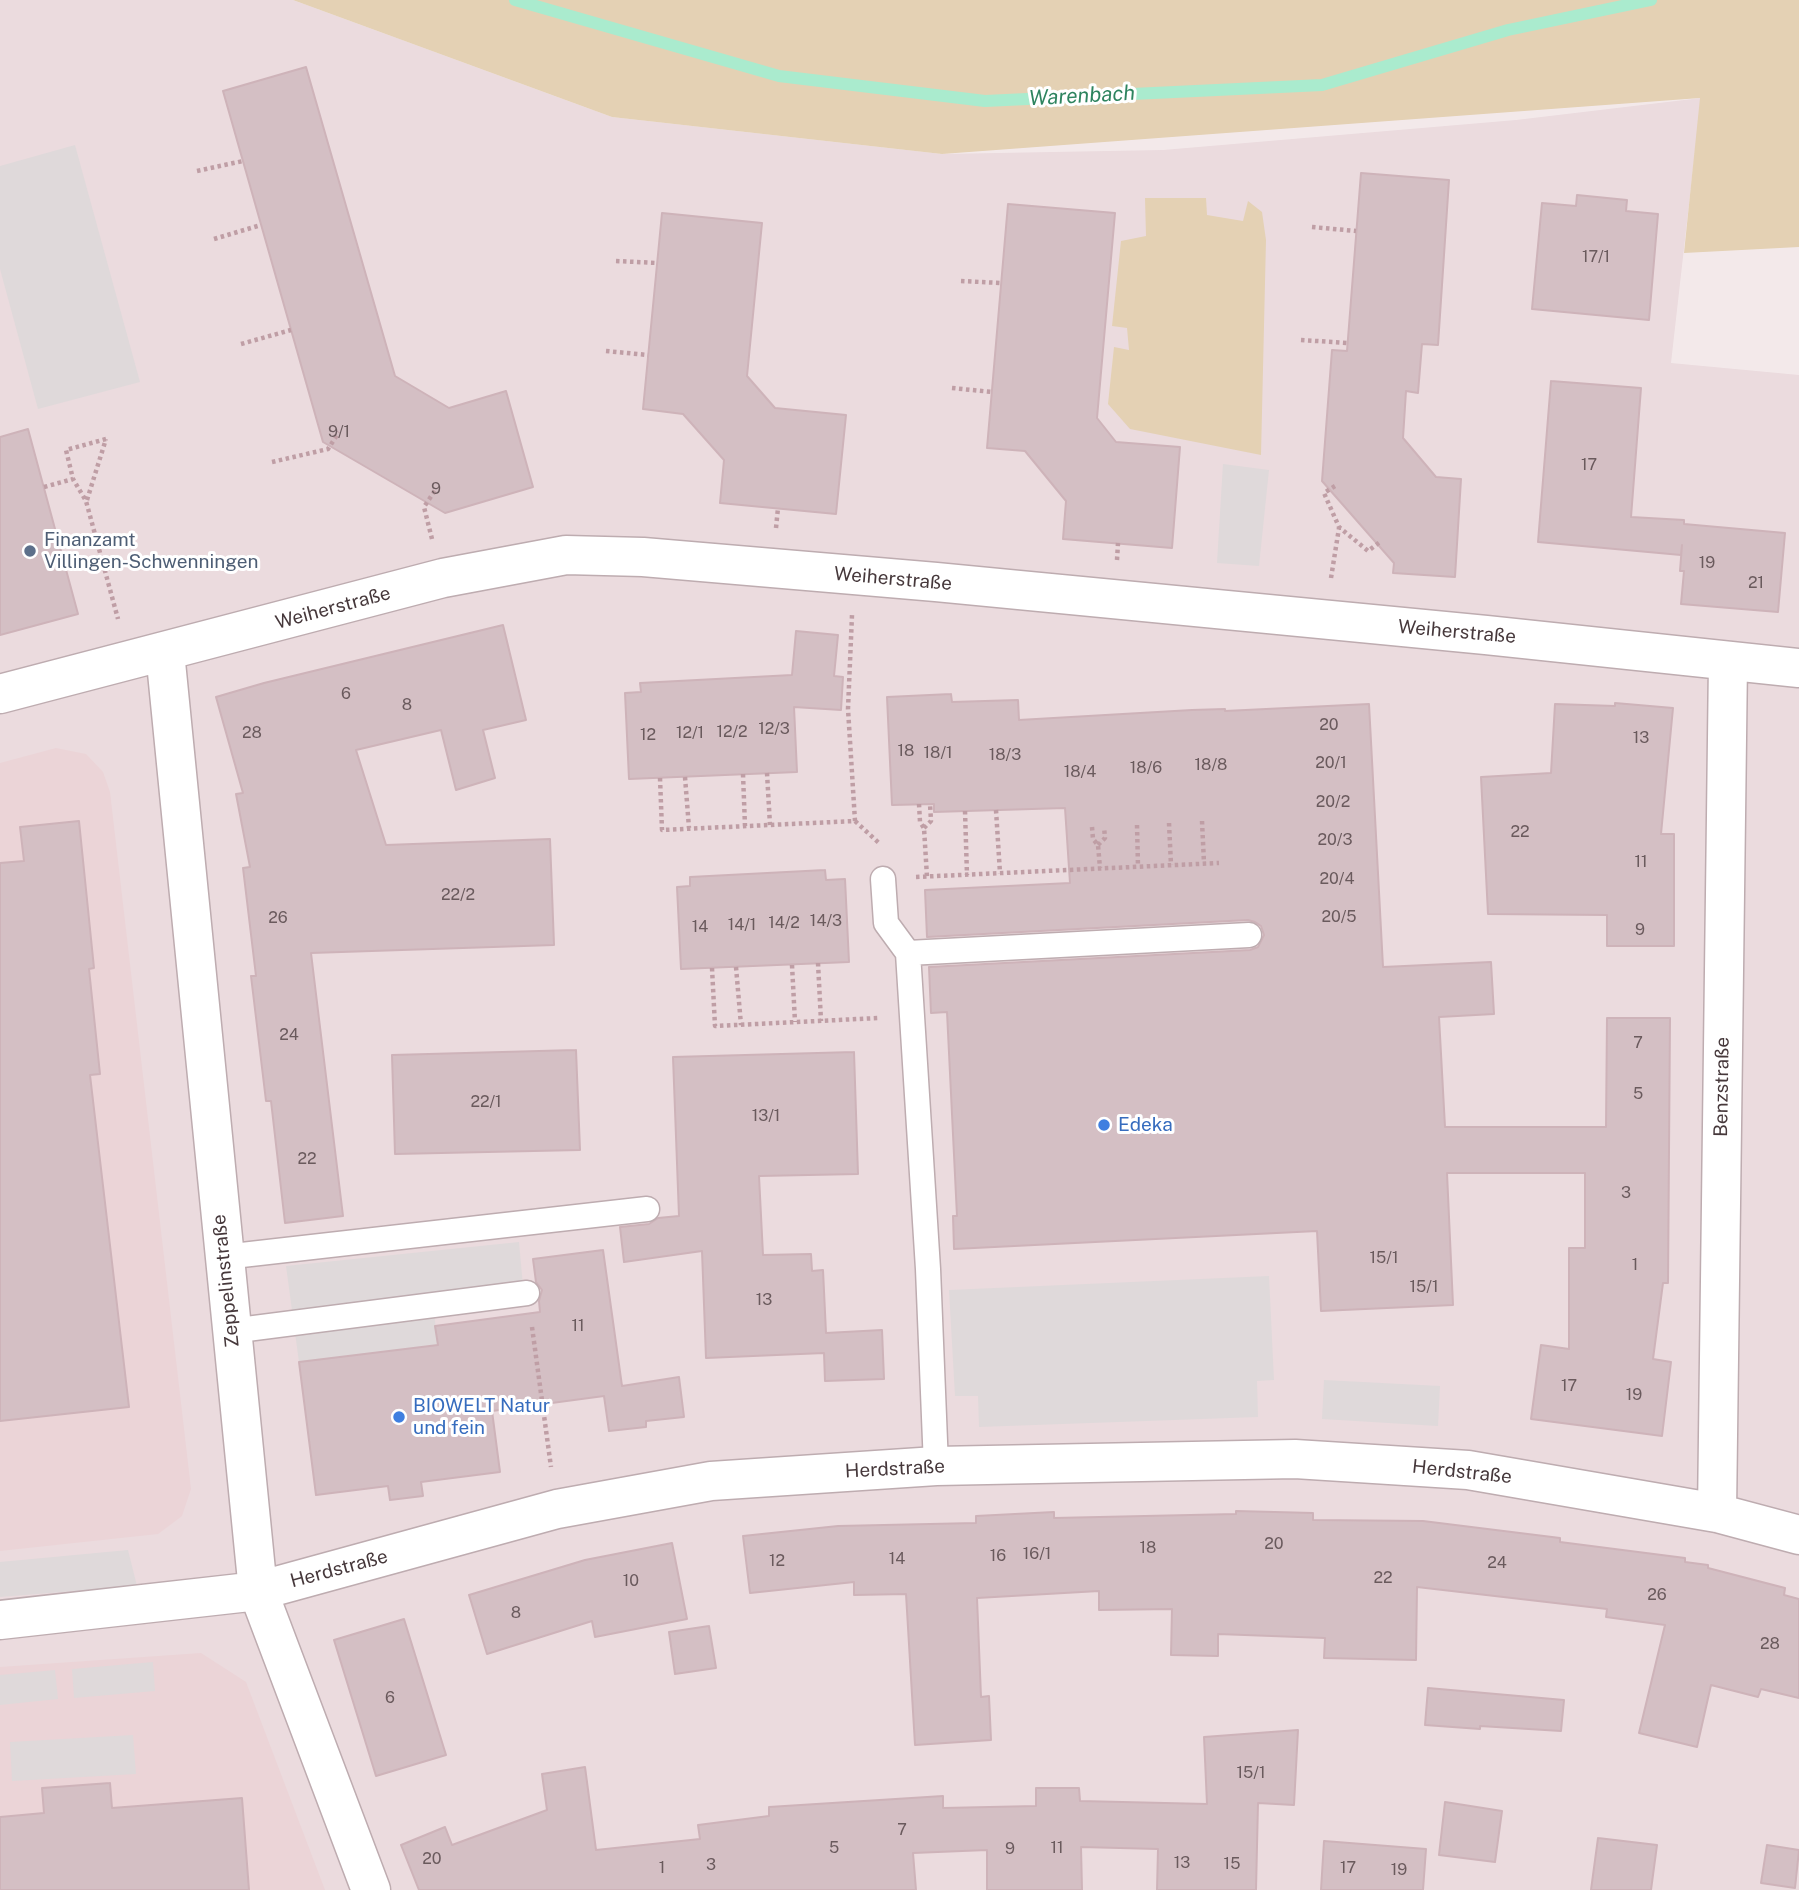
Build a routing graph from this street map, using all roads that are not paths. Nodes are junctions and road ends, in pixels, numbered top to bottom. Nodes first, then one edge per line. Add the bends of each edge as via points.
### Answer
1 (147, 657) junction
2 (1728, 661) junction
3 (1799, 668) edge
4 (0, 695) edge
5 (883, 879) road end
6 (1250, 935) dead end
7 (908, 953) junction
8 (647, 1209) dead end
9 (224, 1257) junction
10 (527, 1293) road end
11 (231, 1331) junction
12 (936, 1466) junction
13 (1717, 1513) junction
14 (1799, 1535) edge
15 (258, 1591) junction
16 (0, 1620) edge
17 (371, 1890) edge

1 - 2 street, Weiherstraße via 443,578 566,555 643,557 858,576
1 - 4 street, Weiherstraße
1 - 9 street, Zeppelinstraße
2 - 3 street, Weiherstraße
2 - 13 street, Benzstraße
5 - 7 lane via 886,923
6 - 7 lane
7 - 12 lane
8 - 9 lane
9 - 11 street, Zeppelinstraße
10 - 11 lane
11 - 15 street, Zeppelinstraße
12 - 13 street, Herdstraße via 1294,1459 1468,1470
12 - 15 street, Herdstraße via 711,1481 557,1510
13 - 14 street, Herdstraße
15 - 16 street, Herdstraße
15 - 17 street, Zeppelinstraße

